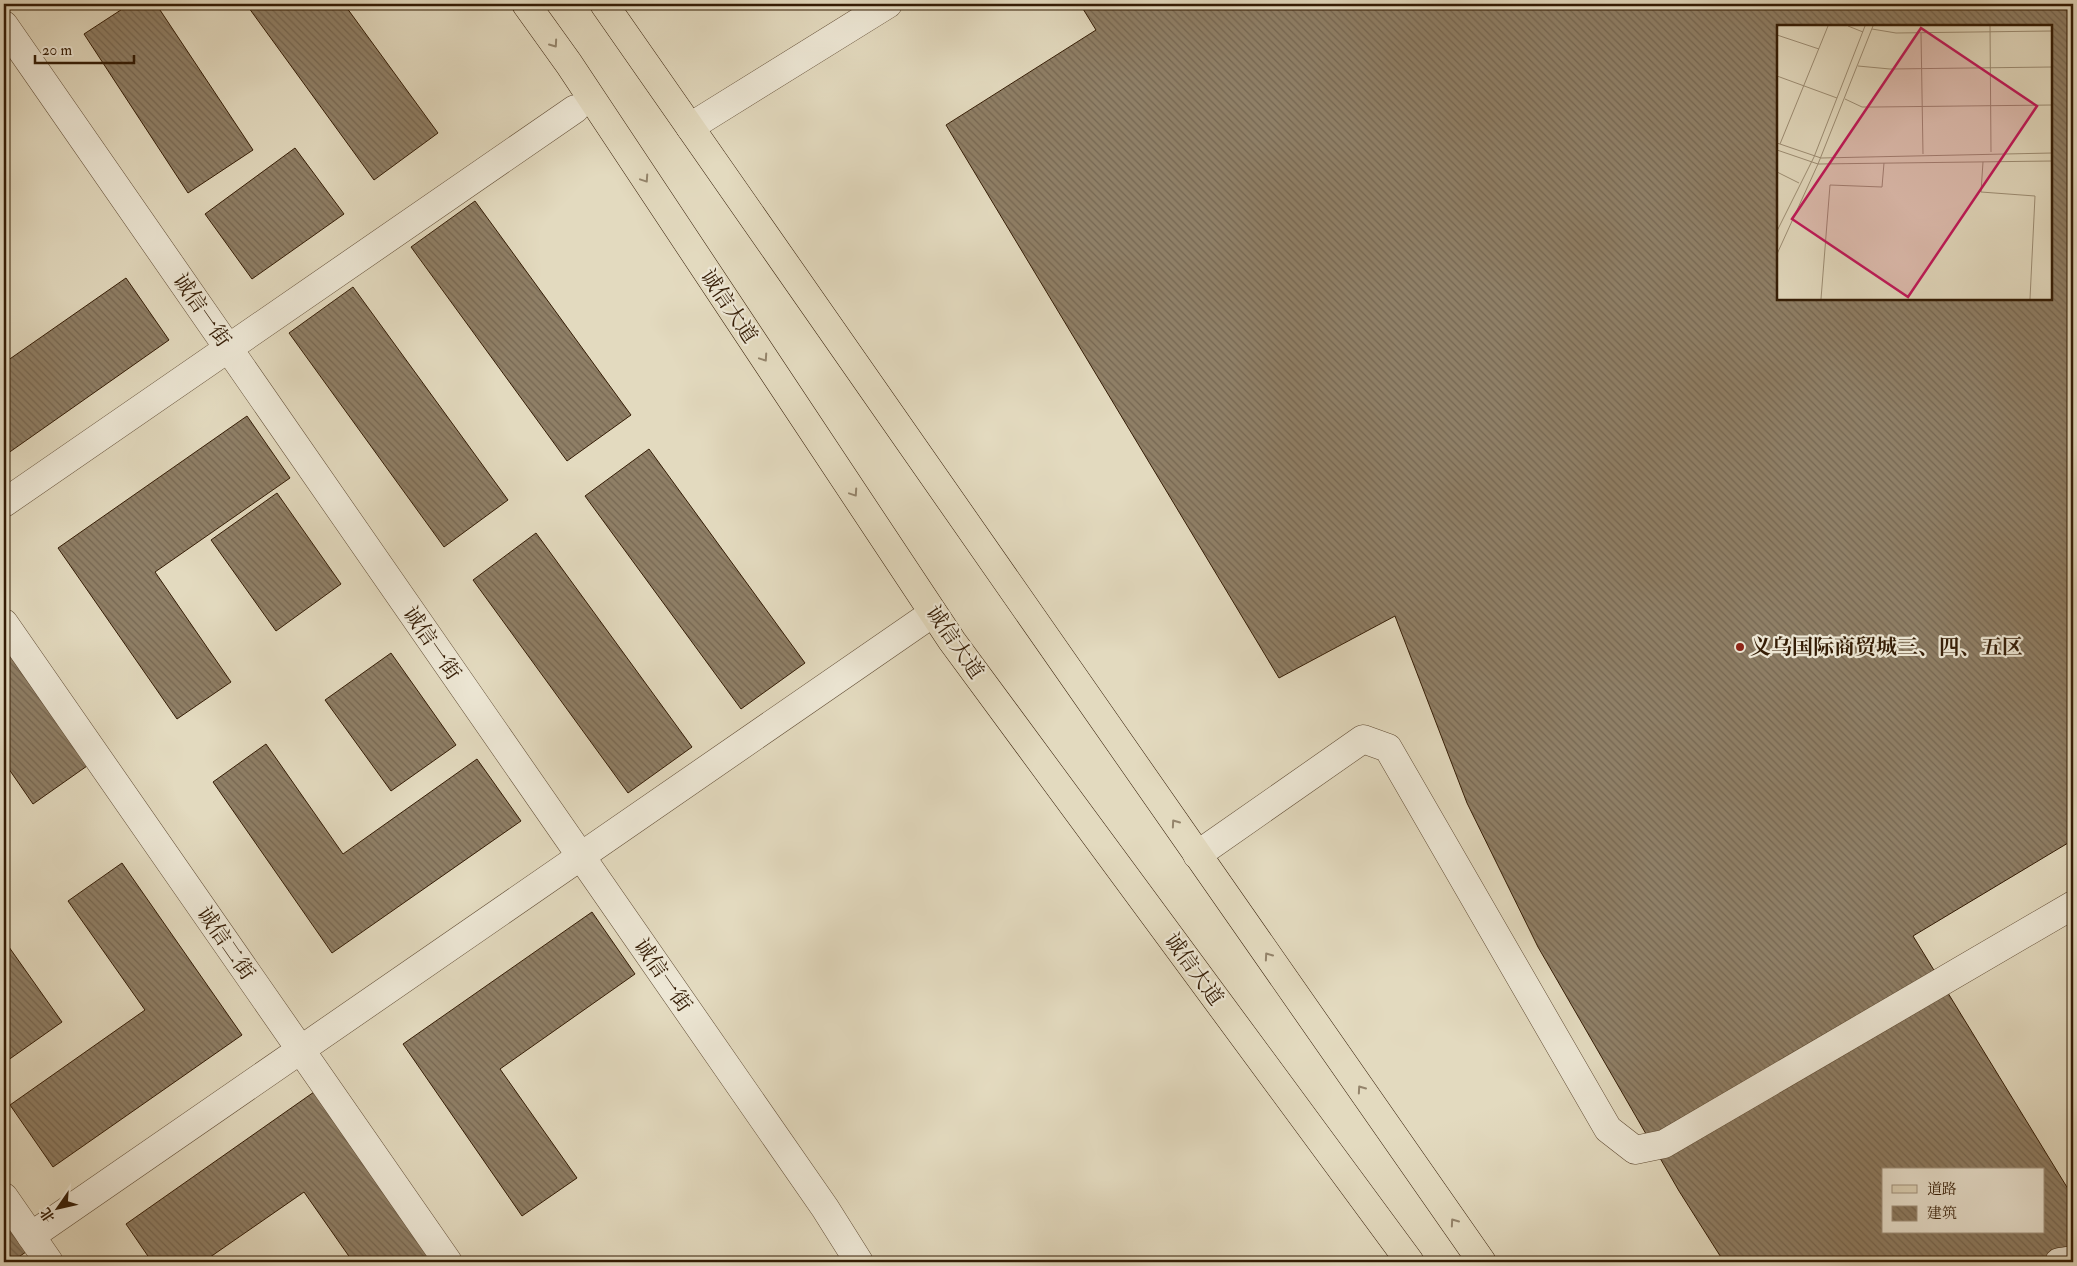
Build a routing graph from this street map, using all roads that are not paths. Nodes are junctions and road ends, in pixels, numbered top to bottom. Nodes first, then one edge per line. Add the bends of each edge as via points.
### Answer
1 (526, 4) edge
2 (604, 4) edge
3 (888, 4) edge
4 (4, 25) edge
5 (576, 109) dead end
6 (690, 128) junction
7 (228, 348) junction
8 (4, 503) edge
9 (933, 613) junction
10 (4, 623) edge
11 (1197, 855) junction
12 (581, 856) junction
13 (2073, 905) edge
14 (300, 1050) junction
15 (4, 1197) edge
16 (31, 1236) junction
17 (2073, 1260) edge
18 (49, 1262) edge
19 (448, 1262) edge
20 (859, 1262) edge
21 (1410, 1262) edge
22 (1482, 1262) edge
23 (2059, 1262) edge

1 -> 9 main road, 诚信大道
2 - 6 main road
3 - 6 street
4 - 7 street, 诚信一街
5 - 7 street
11 -> 6 main road
7 - 8 street
7 - 12 street, 诚信一街
9 - 12 street
9 - 21 main road, 诚信大道
10 - 14 street, 诚信二街
11 - 13 street via 1363,739 1388,748 1608,1129 1636,1150 1664,1144
22 -> 11 main road
12 - 14 street
12 - 20 street, 诚信一街
14 - 16 street
14 - 19 street, 诚信二街
15 - 16 street
16 - 18 street
17 - 23 street

